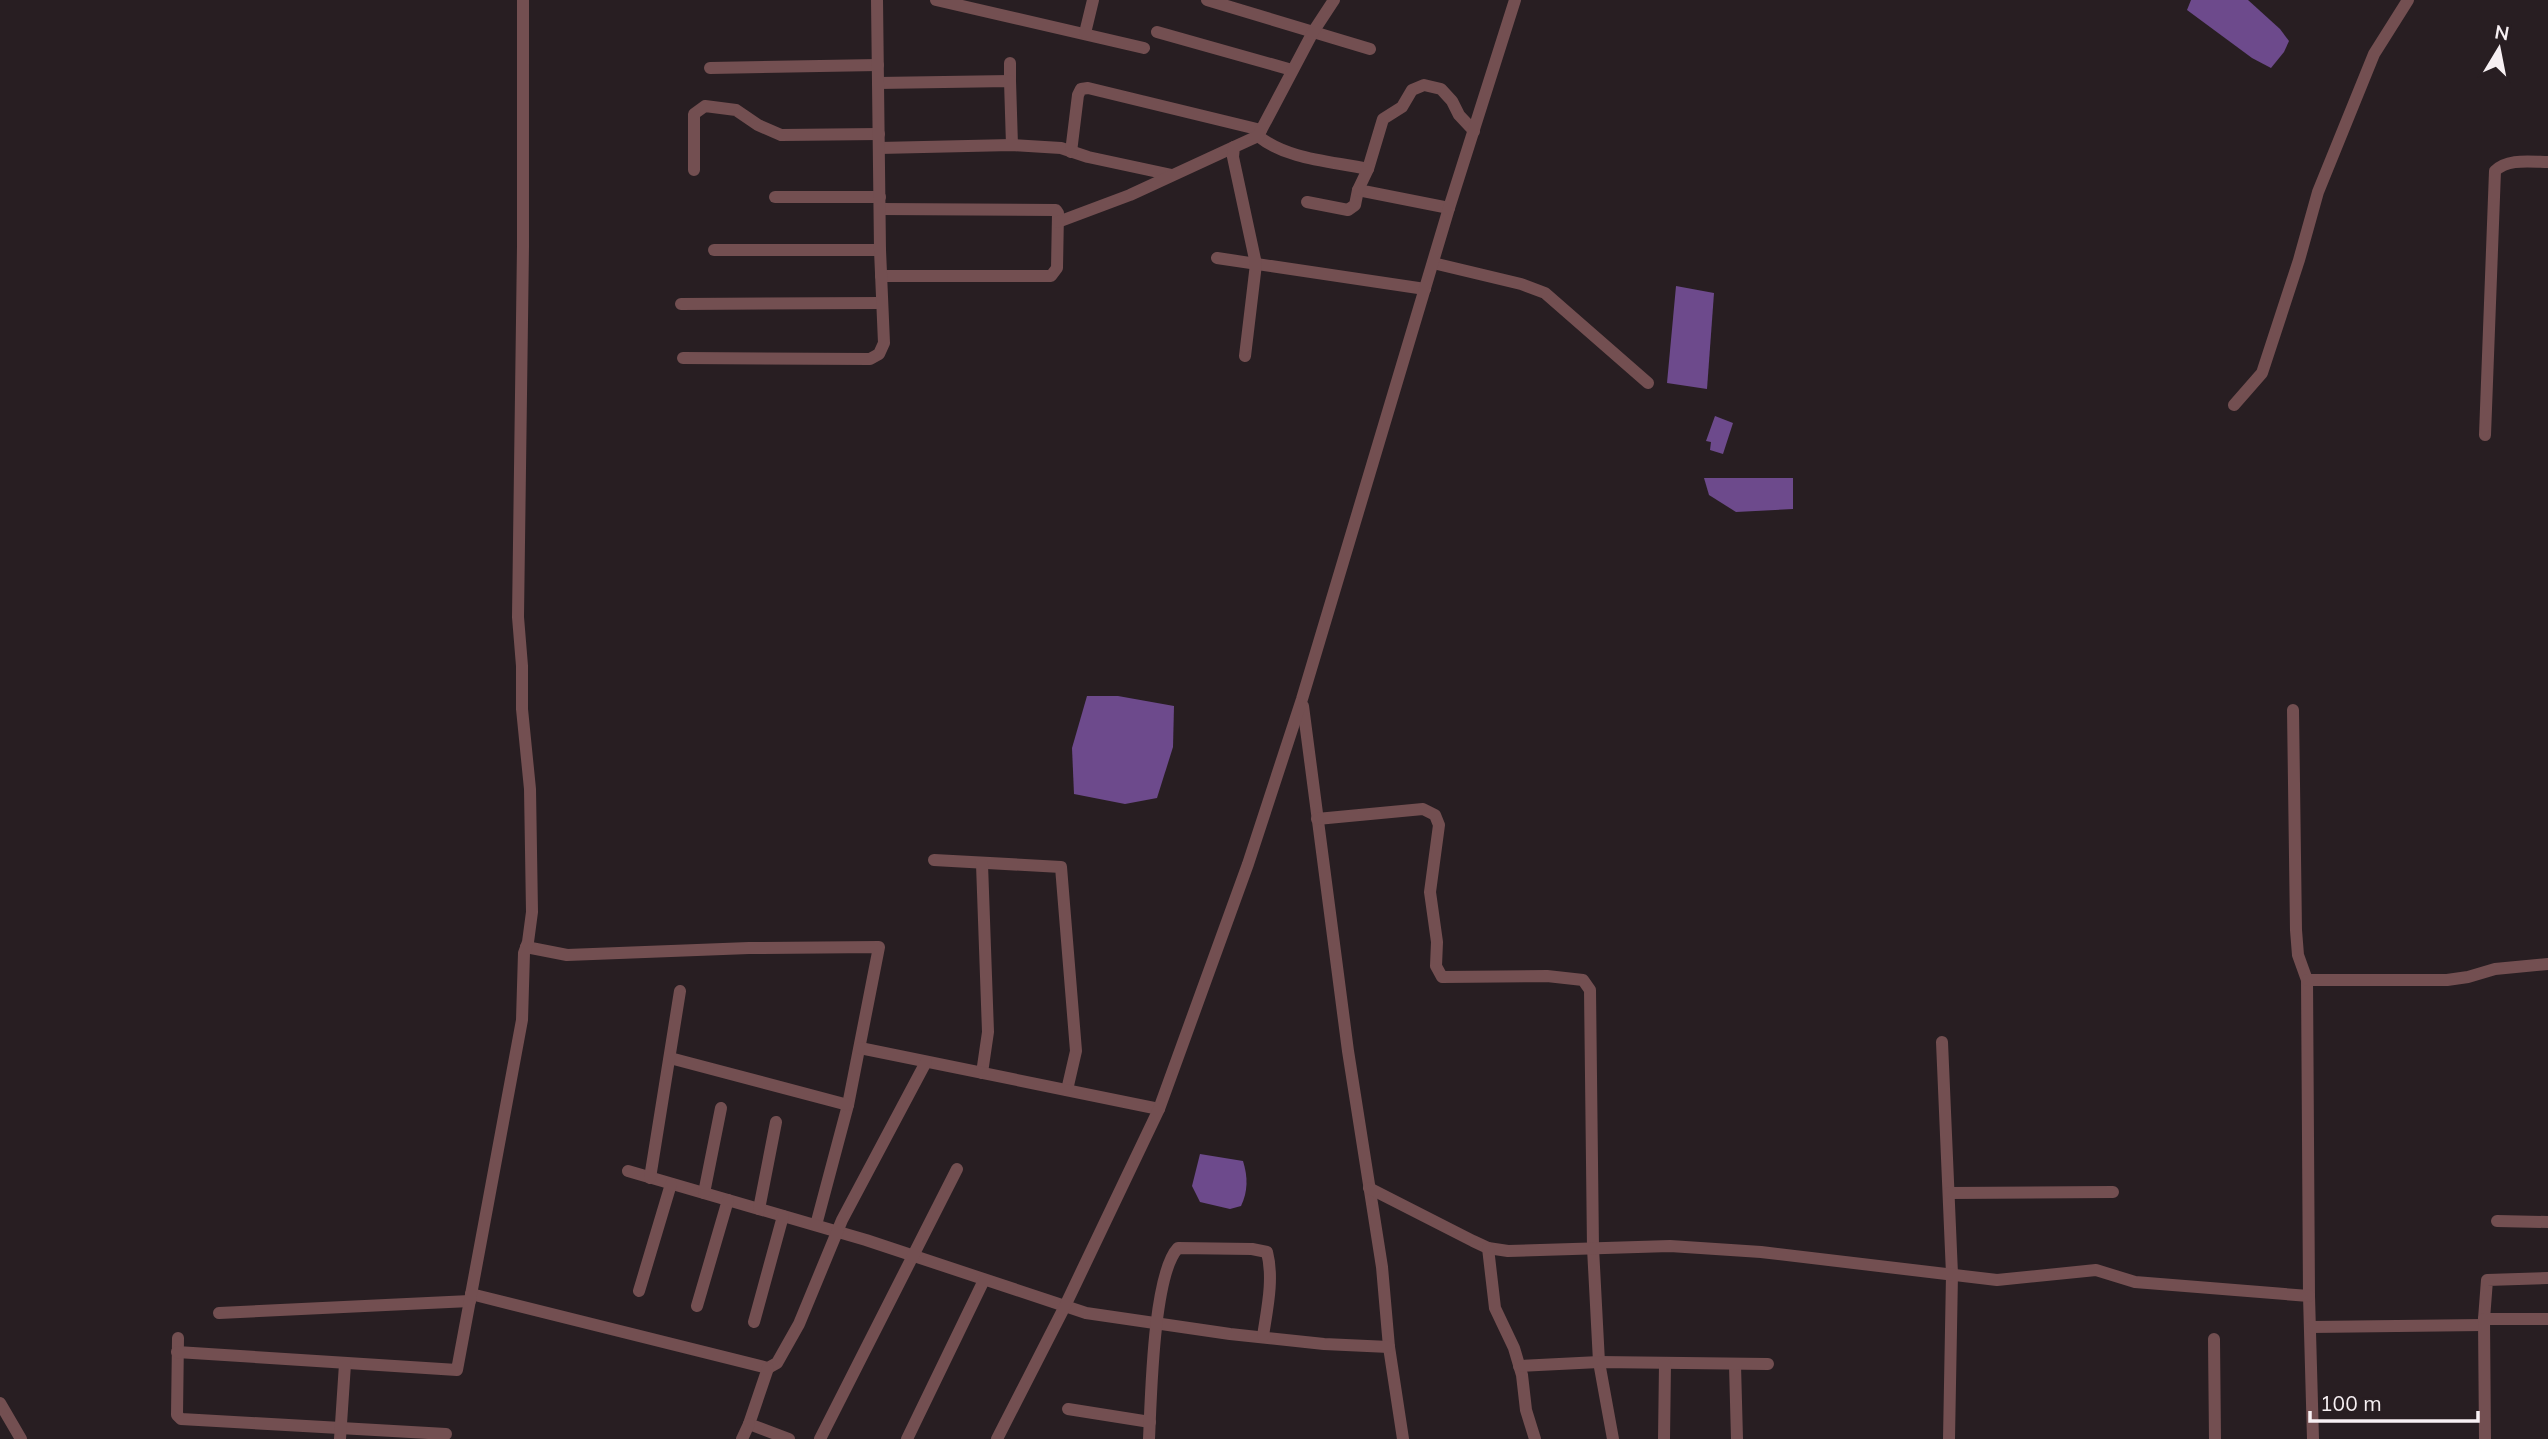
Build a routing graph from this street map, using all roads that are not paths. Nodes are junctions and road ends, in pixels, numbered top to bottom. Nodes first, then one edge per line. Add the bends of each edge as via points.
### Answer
1 (523, 0) edge
2 (877, 0) edge
3 (936, 0) edge
4 (1093, 0) edge
5 (1207, 0) edge
6 (1334, 0) edge
7 (1515, 0) edge
8 (2409, 0) edge
9 (1236, 3) edge
10 (1157, 32) dead end
11 (1313, 32) junction
12 (1085, 33) junction
13 (1144, 48) dead end
14 (1370, 49) dead end
15 (1010, 63) dead end
16 (878, 65) junction
17 (710, 68) dead end
18 (1292, 70) junction
19 (1010, 81) junction
20 (878, 83) junction
21 (1474, 131) junction
22 (1259, 133) junction
23 (879, 134) junction
24 (1012, 145) junction
25 (1234, 147) junction
26 (879, 148) junction
27 (1071, 152) junction
28 (2548, 162) edge
29 (1368, 169) junction
30 (694, 170) dead end
31 (1172, 175) junction
32 (1358, 190) junction
33 (775, 197) dead end
34 (1307, 202) dead end
35 (880, 203) junction
36 (1449, 208) junction
37 (1058, 222) junction
38 (714, 250) dead end
39 (880, 250) junction
40 (1217, 258) dead end
41 (1433, 263) junction
42 (1256, 264) junction
43 (881, 276) junction
44 (1425, 289) junction
45 (883, 303) junction
46 (681, 304) dead end
47 (1245, 356) dead end
48 (683, 358) dead end
49 (1648, 383) dead end
50 (2234, 405) dead end
51 (2485, 435) dead end
52 (1302, 699) junction
53 (2293, 710) dead end
54 (1317, 819) junction
55 (934, 860) dead end
56 (982, 864) junction
57 (526, 947) junction
58 (2548, 964) edge
59 (2307, 980) junction
60 (680, 991) dead end
61 (1942, 1042) dead end
62 (860, 1048) junction
63 (670, 1058) junction
64 (926, 1062) junction
65 (982, 1073) junction
66 (1067, 1090) junction
67 (848, 1105) junction
68 (721, 1108) dead end
69 (1159, 1109) junction
70 (776, 1122) dead end
71 (957, 1169) dead end
72 (628, 1171) dead end
73 (650, 1178) junction
74 (671, 1184) junction
75 (1369, 1188) junction
76 (2113, 1192) dead end
77 (704, 1193) junction
78 (1949, 1193) junction
79 (728, 1200) junction
80 (759, 1209) junction
81 (783, 1216) junction
82 (2497, 1221) dead end
83 (2548, 1222) edge
84 (816, 1225) junction
85 (838, 1232) junction
86 (1488, 1248) junction
87 (1593, 1248) junction
88 (912, 1256) junction
89 (1952, 1274) junction
90 (2548, 1278) edge
91 (984, 1280) junction
92 (639, 1291) dead end
93 (2309, 1296) junction
94 (471, 1298) junction
95 (696, 1306) dead end
96 (1065, 1306) junction
97 (219, 1313) dead end
98 (2548, 1319) edge
99 (754, 1322) dead end
100 (2483, 1322) junction
101 (1156, 1325) junction
102 (2311, 1327) junction
103 (1263, 1336) junction
104 (178, 1338) dead end
105 (2214, 1339) dead end
106 (1389, 1347) junction
107 (177, 1352) junction
108 (1598, 1362) junction
109 (345, 1364) junction
110 (1665, 1364) junction
111 (1768, 1364) dead end
112 (1735, 1365) junction
113 (1519, 1366) junction
114 (768, 1368) junction
115 (0, 1403) edge
116 (1068, 1409) dead end
117 (1150, 1422) junction
118 (749, 1424) junction
119 (341, 1434) edge
120 (446, 1434) dead end
121 (21, 1439) edge
122 (742, 1439) edge
123 (789, 1439) edge
124 (820, 1439) edge
125 (907, 1439) edge
126 (997, 1439) edge
127 (1149, 1439) edge
128 (1403, 1439) edge
129 (1535, 1439) edge
130 (1613, 1439) edge
131 (1664, 1439) edge
132 (1737, 1439) edge
133 (1949, 1439) edge
134 (2215, 1439) edge
135 (2313, 1439) edge
136 (2485, 1439) edge

1 - 57 street via 517,617 530,789 532,912
2 - 16 street
3 - 12 street
4 - 12 street
5 - 9 street
6 - 11 street
7 - 21 street
8 - 50 street via 2374,54 2318,192 2262,373
9 - 11 street
10 - 18 street
11 - 14 street
11 - 18 street
12 - 13 street
15 - 19 street
16 - 17 street
16 - 20 street
18 - 22 street
19 - 20 street
19 - 24 street
20 - 23 street
21 - 29 street via 1441,89 1424,85 1412,90 1402,107 1383,119
21 - 36 street
22 - 25 street
22 - 27 street via 1088,88 1078,95
22 - 29 street via 1271,147 1290,154
23 - 26 street
23 - 30 street via 781,135 736,110 705,106 694,114
24 - 26 street
24 - 27 street
25 - 31 street
25 - 42 street
26 - 35 street
27 - 31 street
28 - 51 street via 2511,163 2495,171
29 - 32 street
31 - 37 street
32 - 34 street via 1348,210
32 - 36 street
33 - 35 street
35 - 37 street via 1056,210
35 - 39 street
36 - 41 street
37 - 43 street via 1057,268 1051,276
38 - 39 street
39 - 43 street
40 - 42 street
41 - 44 street
41 - 49 street via 1545,293
42 - 44 street
42 - 47 street
43 - 45 street
44 - 52 street
45 - 46 street
45 - 48 street via 884,343 870,359
52 - 54 street
52 - 69 street
53 - 59 street via 2296,930 2298,956
54 - 75 street
54 - 87 street via 1423,809 1435,815 1439,825 1430,892 1436,966 1442,977 1547,976 1583,980 1590,990
55 - 56 street
56 - 65 street via 988,1032
56 - 66 street via 1061,867 1076,1051
57 - 62 street via 567,955 879,947
57 - 94 street via 522,1020
58 - 59 street via 2447,980
59 - 93 street
60 - 63 street
61 - 78 street
62 - 64 street
62 - 67 street
63 - 67 street
63 - 73 street
64 - 65 street
64 - 85 street
65 - 66 street
66 - 69 street
67 - 84 street
68 - 77 street
69 - 96 street
70 - 80 street
71 - 88 street
72 - 73 street
73 - 74 street
74 - 77 street
74 - 92 street
75 - 86 street
75 - 106 street
76 - 78 street
77 - 79 street
78 - 89 street
79 - 80 street
79 - 95 street
80 - 81 street
81 - 84 street
81 - 99 street
82 - 83 street
84 - 85 street
85 - 88 street
85 - 114 street via 799,1324 777,1363
86 - 87 street
86 - 113 street via 1495,1308
87 - 89 street via 1670,1246 1761,1252
87 - 108 street
88 - 91 street
88 - 124 street
89 - 93 street via 2006,1280 2096,1270 2135,1282
89 - 133 street
90 - 100 street via 2487,1280
91 - 96 street
91 - 125 street
93 - 102 street
94 - 97 street
94 - 109 street via 457,1370
94 - 114 street
96 - 101 street
96 - 126 street
98 - 100 street
100 - 102 street
100 - 136 street
101 - 103 street
101 - 103 street via 1168,1262 1178,1248 1252,1249 1267,1252 1270,1264
101 - 117 street
102 - 135 street
103 - 106 street
104 - 107 street
105 - 134 street
106 - 128 street
107 - 109 street
107 - 119 street via 177,1415 181,1419
108 - 110 street
108 - 113 street
108 - 130 street
109 - 119 street
110 - 112 street
110 - 131 street
111 - 112 street
112 - 132 street
113 - 129 street
114 - 118 street
115 - 121 street
116 - 117 street
117 - 127 street
118 - 122 street
118 - 123 street
119 - 120 street

